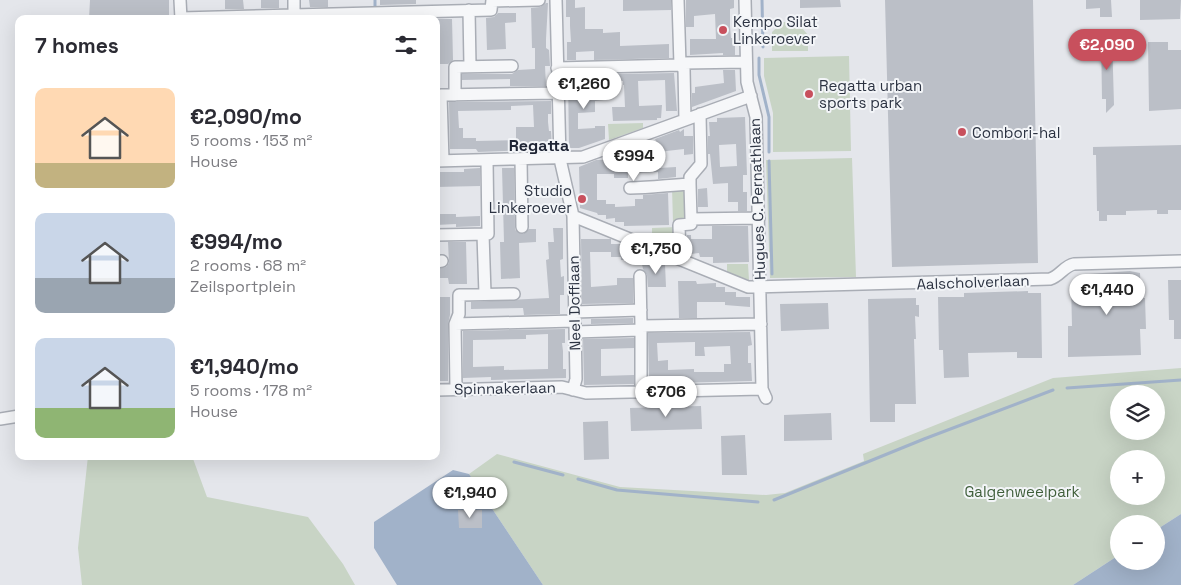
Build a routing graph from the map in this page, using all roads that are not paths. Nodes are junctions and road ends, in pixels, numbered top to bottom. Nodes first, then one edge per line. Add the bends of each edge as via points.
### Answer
1 (180, 0) edge
2 (294, 0) edge
3 (368, 0) edge
4 (538, 0) edge
5 (556, 0) edge
6 (678, 0) edge
7 (744, 0) edge
8 (491, 4) edge
9 (468, 10) junction
10 (294, 14) junction
11 (181, 15) edge
12 (287, 15) edge
13 (332, 15) edge
14 (369, 15) edge
15 (386, 15) edge
16 (746, 62) junction
17 (680, 65) junction
18 (470, 66) junction
19 (512, 66) dead end
20 (557, 68) junction
21 (558, 93) junction
22 (455, 95) junction
23 (751, 96) junction
24 (700, 114) junction
25 (685, 120) junction
26 (521, 159) junction
27 (560, 159) junction
28 (487, 160) junction
29 (440, 161) edge
30 (690, 183) junction
31 (630, 188) dead end
32 (573, 216) junction
33 (759, 218) junction
34 (692, 219) junction
35 (522, 227) dead end
36 (486, 231) junction
37 (440, 235) edge
38 (680, 259) junction
39 (1181, 261) edge
40 (640, 276) dead end
41 (760, 287) junction
42 (484, 294) junction
43 (514, 294) dead end
44 (639, 310) junction
45 (572, 322) junction
46 (455, 324) junction
47 (761, 324) junction
48 (640, 328) junction
49 (641, 388) junction
50 (456, 389) junction
51 (440, 390) edge
52 (573, 390) junction
53 (764, 394) joint
54 (15, 417) edge
55 (0, 419) edge

1 - 11 street
2 - 10 street
3 - 14 street
4 - 8 street
5 - 20 street, Neel Dofflaan
6 - 17 street
7 - 16 street, Hugues C. Pernathlaan
8 - 9 street
9 - 15 street
9 - 18 street
10 - 12 street
10 - 13 street
16 - 17 street
16 - 23 street, Hugues C. Pernathlaan
17 - 20 street
17 - 25 street via 684,69
18 - 19 street
18 - 22 street via 454,67
20 - 21 street, Neel Dofflaan
21 - 22 street
21 - 27 street, Neel Dofflaan
22 - 29 street via 442,95
23 - 24 street
23 - 33 street, Hugues C. Pernathlaan via 756,117
24 - 25 street
24 - 30 street via 701,164 690,176
25 - 27 street via 583,157
26 - 27 street
26 - 28 street
26 - 35 street
27 - 32 street, Neel Dofflaan
28 - 29 street
28 - 36 street
30 - 31 street
30 - 34 street
32 - 38 street, Aalscholverlaan
32 - 45 street, Neel Dofflaan
33 - 34 street
33 - 41 street, Hugues C. Pernathlaan
34 - 38 street via 691,224 679,224
36 - 37 street
36 - 42 street
38 - 41 street, Aalscholverlaan via 744,286
39 - 41 street, Aalscholverlaan via 1074,264 1050,280
40 - 44 street
41 - 47 street, Hugues C. Pernathlaan
42 - 43 street
42 - 46 street via 465,295
44 - 45 street via 591,311
44 - 48 street
45 - 46 street
45 - 48 street via 591,331
45 - 52 street, Neel Dofflaan via 576,379
46 - 50 street
47 - 48 street
47 - 53 street, Hugues C. Pernathlaan
48 - 49 street
49 - 52 street, Spinnakerlaan via 586,394
49 - 53 street, Spinnakerlaan
50 - 51 street, Spinnakerlaan
50 - 52 street, Spinnakerlaan via 562,387
54 - 55 street

